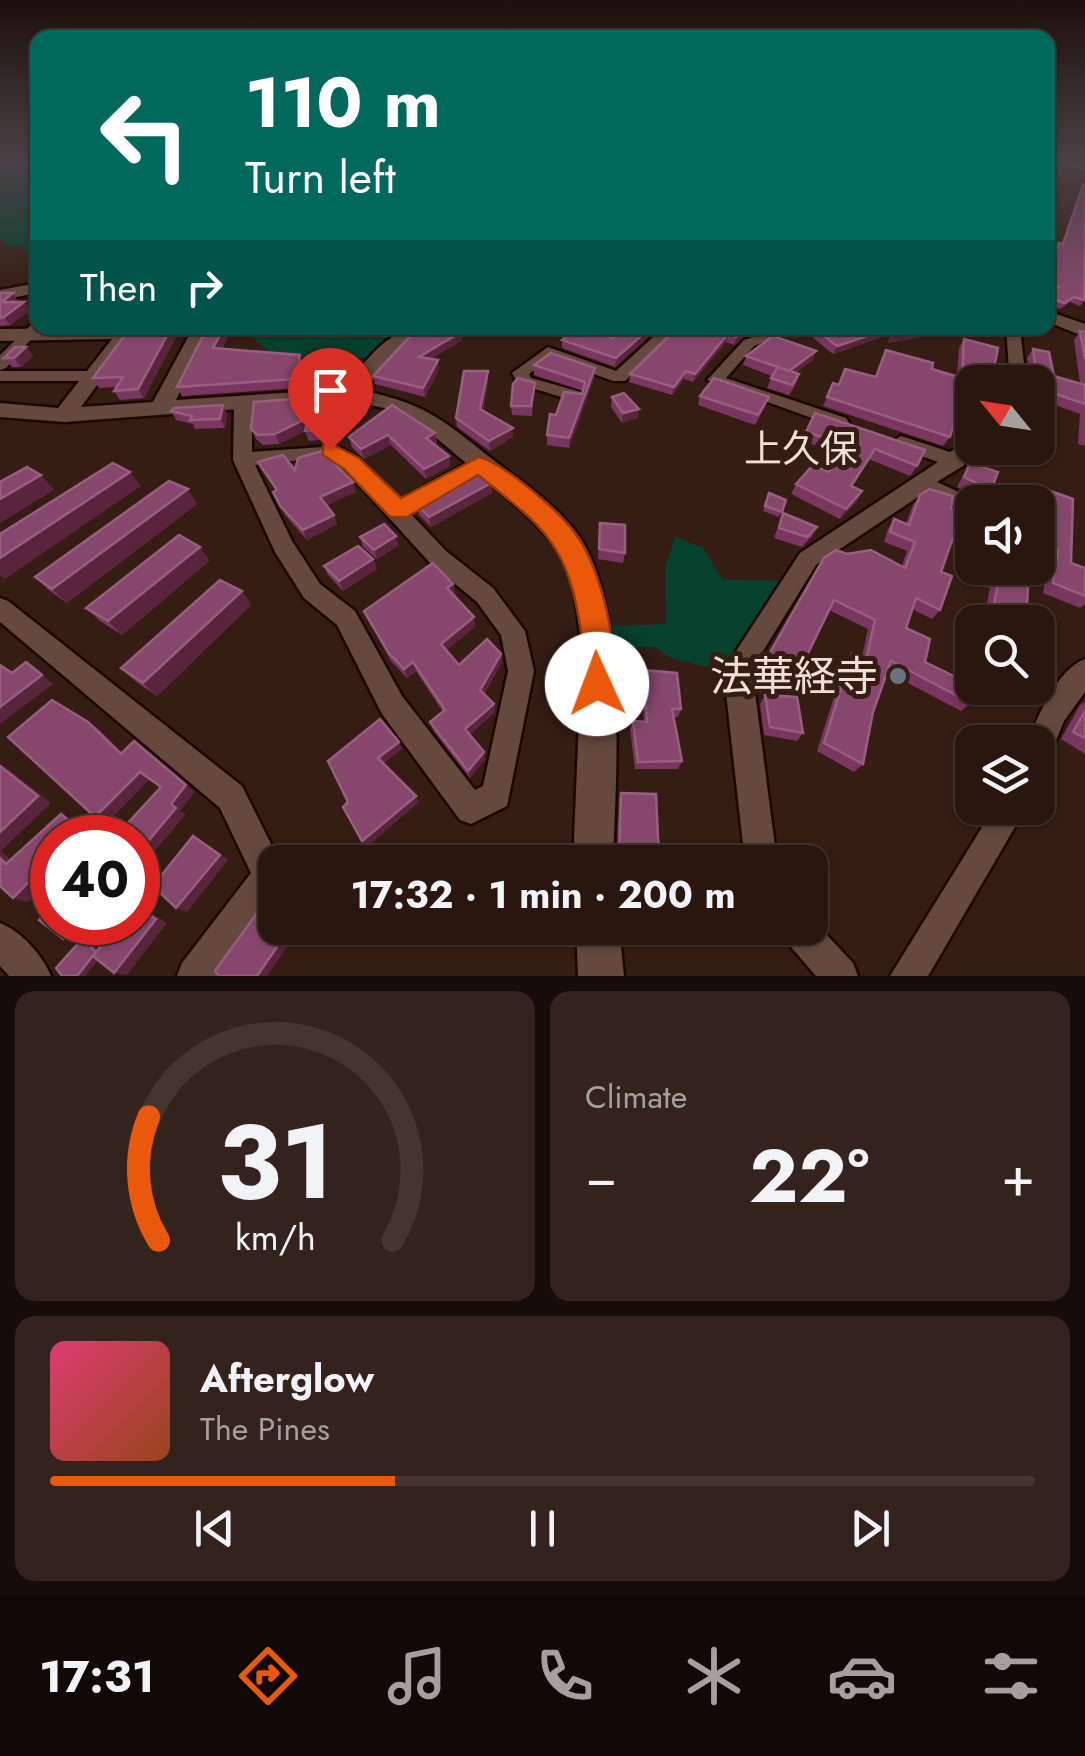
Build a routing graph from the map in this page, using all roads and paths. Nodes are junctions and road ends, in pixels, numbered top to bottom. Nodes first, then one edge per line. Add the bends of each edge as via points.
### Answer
1 (30, 290) edge
2 (0, 296) edge
3 (1055, 319) edge
4 (30, 328) edge
5 (30, 330) edge
6 (1085, 331) edge
7 (0, 335) edge
8 (124, 335) edge
9 (198, 335) edge
10 (405, 335) edge
11 (663, 335) edge
12 (773, 335) edge
13 (1013, 335) edge
14 (0, 365) edge
15 (1016, 365) edge
16 (0, 376) edge
17 (92, 376) junction
18 (350, 395) junction
19 (575, 396) edge
20 (243, 405) junction
21 (161, 408) junction
22 (0, 410) edge
23 (64, 414) junction
24 (863, 430) edge
25 (882, 436) edge
26 (243, 460) junction
27 (955, 461) edge
28 (955, 462) edge
29 (479, 464) junction
30 (922, 484) junction
31 (955, 498) edge
32 (398, 510) junction
33 (0, 608) edge
34 (1085, 671) edge
35 (1049, 725) edge
36 (1001, 825) edge
37 (594, 845) edge
38 (759, 845) edge
39 (0, 940) edge
40 (599, 945) edge
41 (812, 945) edge
42 (33, 976) edge
43 (195, 976) edge
44 (601, 976) edge
45 (840, 976) edge
46 (908, 976) edge

1 - 2 street
3 - 6 street
4 - 7 street
5 - 14 street
8 - 17 street
9 - 21 street
10 - 18 street
11 - 19 street via 619,378 548,352 520,373 524,382
12 - 24 street via 750,343 716,380
13 - 15 street
16 - 17 street
17 - 23 street
18 - 20 street
18 - 29 street via 400,405 435,424
20 - 21 street
20 - 26 street
21 - 23 street
22 - 23 street
25 - 27 street
26 - 32 street via 330,450
26 - 32 street via 312,591 346,618 392,705 472,809 496,795 521,671 513,630
28 - 30 street
29 - 32 street
29 - 37 street via 567,540 587,582 598,648
30 - 31 street
30 - 38 street via 808,559 740,665
33 - 43 street via 231,797 270,876
34 - 35 street
36 - 46 street
39 - 42 street
40 - 44 street
41 - 45 street

